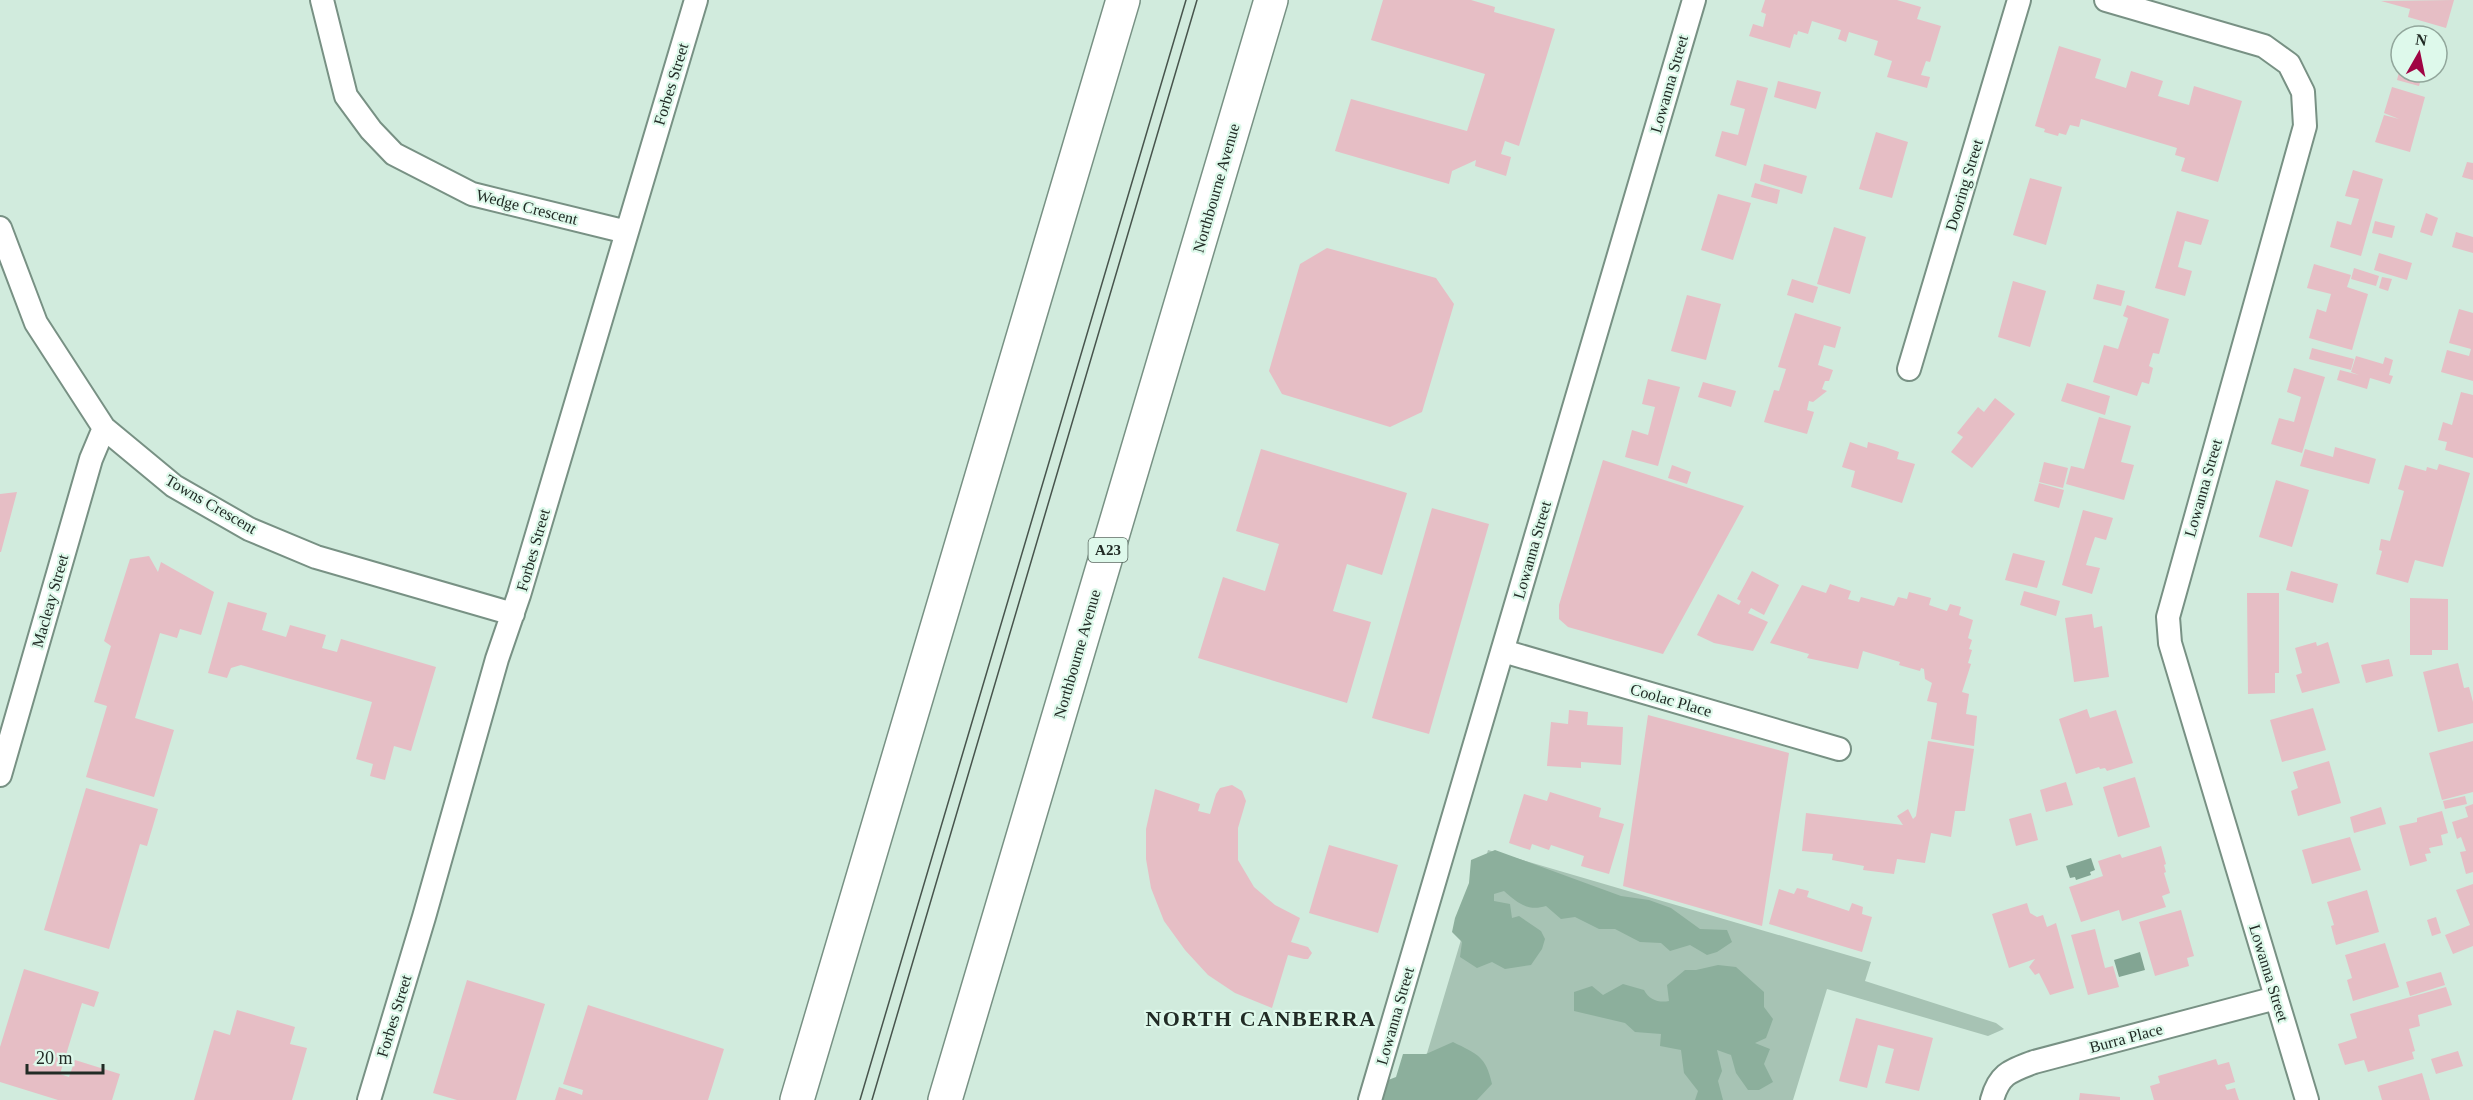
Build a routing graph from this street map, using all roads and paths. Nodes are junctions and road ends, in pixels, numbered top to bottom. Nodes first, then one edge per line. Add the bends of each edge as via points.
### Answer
1 (322, 0) edge
2 (696, 0) edge
3 (1123, 0) edge
4 (1271, 0) edge
5 (1694, 0) edge
6 (2019, 0) edge
7 (2106, 0) edge
8 (0, 228) edge
9 (627, 232) junction
10 (1909, 369) dead end
11 (104, 428) junction
12 (513, 614) junction
13 (1503, 651) junction
14 (1839, 749) dead end
15 (0, 775) edge
16 (2276, 998) junction
17 (369, 1100) edge
18 (798, 1100) edge
19 (945, 1100) edge
20 (1370, 1100) edge
21 (1992, 1100) edge
22 (2307, 1100) edge

1 - 9 street, Wedge Crescent via 346,96 394,154 472,194
2 - 9 street, Forbes Street
3 - 18 highway
4 - 19 highway, Northbourne Avenue / A23
5 - 13 street, Lowanna Street
6 - 10 street, Dooring Street
7 - 16 street, Lowanna Street via 2264,46 2289,64 2302,92 2305,126 2168,617 2169,643
8 - 11 street, Towns Crescent via 36,323
9 - 12 street, Forbes Street
11 - 12 street, Towns Crescent via 174,486 249,528 316,557
11 - 15 street, Macleay Street via 91,459
12 - 17 street, Forbes Street via 496,659
13 - 14 street, Coolac Place
13 - 20 street, Lowanna Street
16 - 21 street, Burra Place via 2018,1068 2001,1078
16 - 22 street, Lowanna Street

